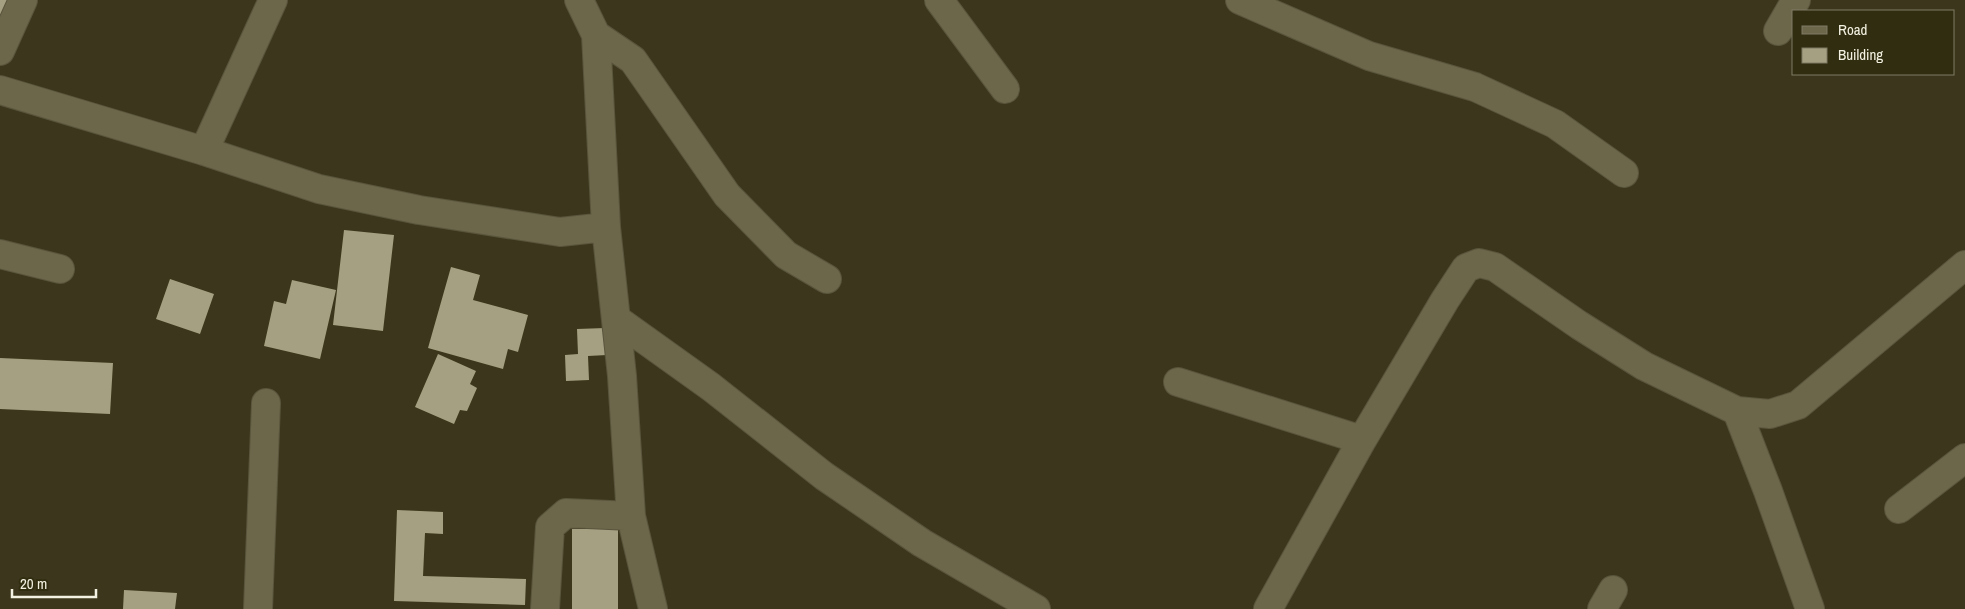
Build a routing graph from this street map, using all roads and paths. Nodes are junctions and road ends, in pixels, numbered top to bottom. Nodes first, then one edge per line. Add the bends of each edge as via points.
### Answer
1 (23, 0) edge
2 (273, 0) edge
3 (579, 0) edge
4 (939, 0) edge
5 (1240, 0) edge
6 (1796, 0) edge
7 (1778, 31) dead end
8 (596, 35) junction
9 (0, 50) edge
10 (0, 90) edge
11 (1005, 90) dead end
12 (204, 151) junction
13 (1624, 172) dead end
14 (606, 227) junction
15 (0, 254) edge
16 (1965, 265) edge
17 (60, 269) dead end
18 (827, 279) dead end
19 (616, 319) junction
20 (1178, 382) dead end
21 (266, 403) dead end
22 (1737, 411) junction
23 (1362, 440) junction
24 (1965, 458) edge
25 (1899, 509) dead end
26 (631, 516) junction
27 (258, 609) edge
28 (545, 609) edge
29 (653, 609) edge
30 (1036, 609) edge
31 (1268, 609) edge
32 (1810, 609) edge

1 - 9 street
2 - 12 street
3 - 8 street
4 - 11 street
5 - 13 street via 1369,56 1475,86 1556,124
6 - 7 street
8 - 14 street
8 - 18 street via 634,60 727,195 786,255
10 - 12 street
12 - 14 street via 319,188 419,210 560,232
14 - 19 street
15 - 17 street
16 - 22 street via 1798,405 1770,414
19 - 26 street
19 - 30 street via 889,521
20 - 23 street
21 - 27 street
22 - 23 street via 1644,366 1495,267 1479,263 1466,268
22 - 32 street
23 - 31 street
24 - 25 street
26 - 28 street via 566,513 550,527
26 - 29 street

